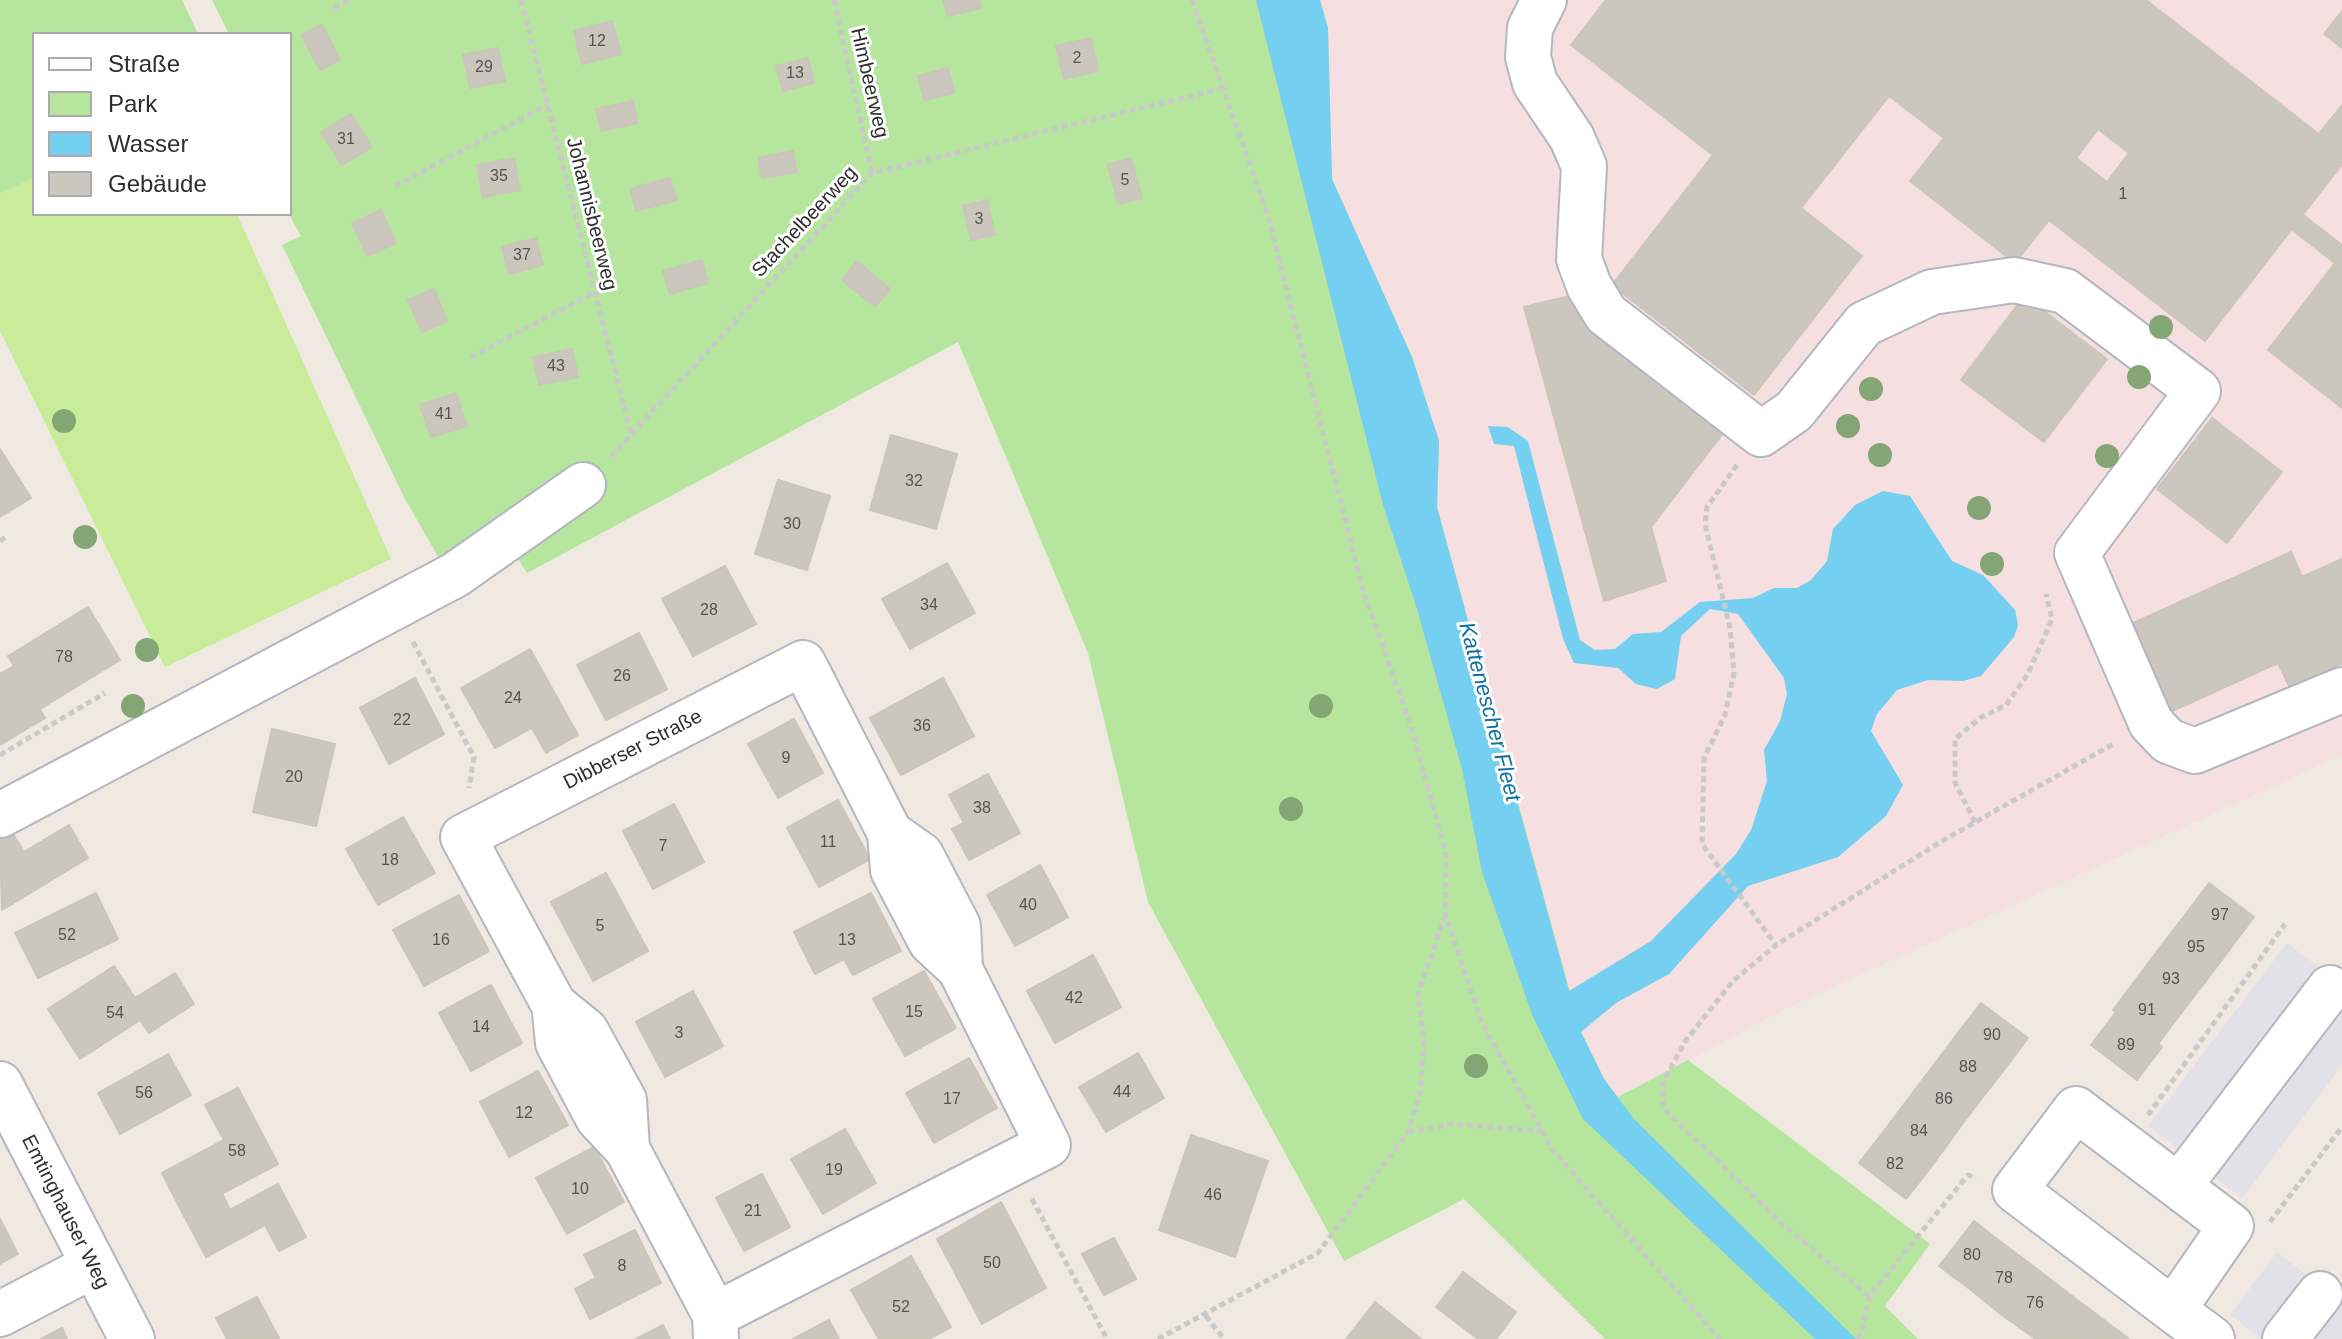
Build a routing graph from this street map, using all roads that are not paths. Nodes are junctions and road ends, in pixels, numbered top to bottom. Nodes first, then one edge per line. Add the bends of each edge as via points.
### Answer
1 (1544, 0) edge
2 (583, 485) road end
3 (2342, 690) edge
4 (0, 815) edge
5 (2330, 988) dead end
6 (0, 1084) edge
7 (2179, 1186) junction
8 (92, 1266) junction
9 (2320, 1294) dead end
10 (2173, 1310) junction
11 (0, 1314) edge
12 (715, 1327) edge
13 (132, 1339) edge
14 (2212, 1339) edge
15 (2285, 1339) edge

1 - 3 street via 1530,28 1528,57 1535,83 1584,166 1579,259 1606,314 1761,434 1794,411 1864,324 1932,292 2014,280 2065,291 2198,391 2077,553 2151,723 2168,741 2195,751
2 - 4 street via 455,575
5 - 7 street
6 - 8 street, Emtinghauser Weg
7 - 10 street via 2231,1226
7 - 10 street via 2076,1109 2015,1190
8 - 11 street
8 - 13 street, Emtinghauser Weg
9 - 15 street
10 - 14 street
12 - 12 street, Dibberser Straße via 1048,1145 960,969 958,926 921,855 890,833 803,663 463,837 554,1005 586,1031 624,1100 627,1149

